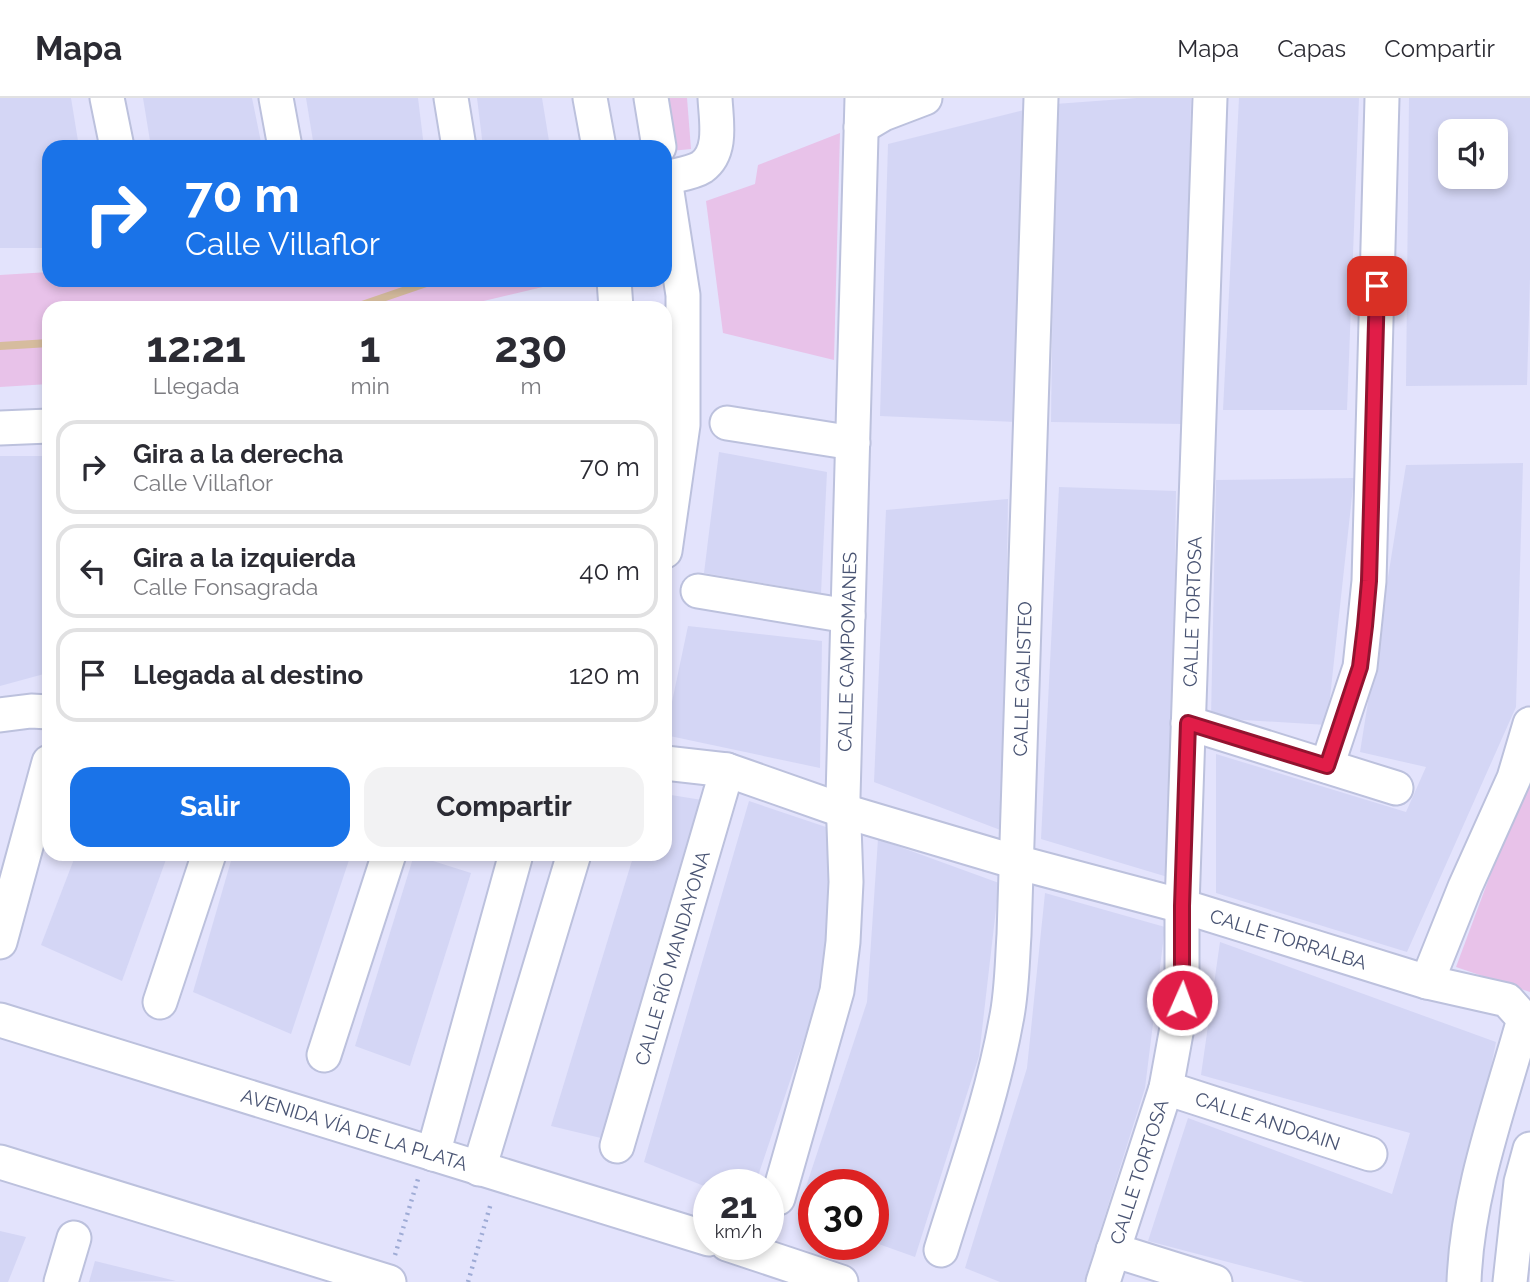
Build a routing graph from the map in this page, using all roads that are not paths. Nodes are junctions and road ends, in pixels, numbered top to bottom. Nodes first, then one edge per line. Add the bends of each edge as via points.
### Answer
1 (107, 98) edge
2 (276, 98) edge
3 (451, 98) edge
4 (590, 98) edge
5 (651, 98) edge
6 (715, 98) edge
7 (925, 98) edge
8 (1041, 98) edge
9 (1210, 98) edge
10 (1382, 98) edge
11 (861, 112) edge
12 (116, 140) edge
13 (284, 140) edge
14 (458, 140) edge
15 (597, 140) edge
16 (658, 140) edge
17 (672, 176) edge
18 (672, 224) edge
19 (727, 423) dead end
20 (42, 426) edge
21 (0, 428) edge
22 (853, 443) junction
23 (672, 502) edge
24 (698, 591) dead end
25 (848, 615) junction
26 (42, 711) edge
27 (0, 715) edge
28 (1188, 723) junction
29 (1530, 724) edge
30 (672, 764) edge
31 (1327, 766) junction
32 (727, 770) junction
33 (42, 788) edge
34 (1396, 788) dead end
35 (844, 811) junction
36 (207, 861) edge
37 (387, 861) edge
38 (514, 861) edge
39 (572, 861) edge
40 (1016, 862) junction
41 (1182, 906) junction
42 (0, 942) edge
43 (1427, 982) junction
44 (160, 1002) dead end
45 (0, 1020) edge
46 (324, 1055) dead end
47 (1166, 1088) junction
48 (617, 1146) dead end
49 (1530, 1149) edge
50 (429, 1153) junction
51 (1370, 1154) dead end
52 (0, 1162) edge
53 (490, 1172) junction
54 (784, 1177) edge
55 (693, 1234) edge
56 (74, 1238) dead end
57 (941, 1250) dead end
58 (1113, 1250) junction
59 (756, 1260) edge
60 (774, 1260) edge
61 (380, 1281) edge
62 (61, 1282) edge
63 (798, 1282) edge
64 (841, 1282) edge
65 (1103, 1282) edge
66 (1215, 1282) edge
67 (1464, 1282) edge
68 (1510, 1282) edge

1 - 12 street
2 - 13 street
3 - 14 street
4 - 15 street
5 - 16 street
6 - 17 street via 712,157 701,168
7 - 11 street via 883,114
8 - 40 street, CALLE GALISTEO
9 - 28 street, CALLE TORTOSA
10 - 31 street via 1369,581 1360,667
11 - 22 street, CALLE CAMPOMANES
18 - 23 street via 683,295 683,425
19 - 22 street
20 - 21 street
22 - 25 street, CALLE CAMPOMANES
24 - 25 street
25 - 35 street, CALLE CAMPOMANES
26 - 27 street
28 - 31 street
28 - 41 street, CALLE TORTOSA
29 - 43 street via 1514,778
30 - 32 street, CALLE TORRALBA
31 - 34 street
32 - 35 street, CALLE TORRALBA
32 - 48 street, CALLE RÍO MANDAYONA
33 - 42 street
35 - 40 street, CALLE TORRALBA
35 - 54 street, CALLE CAMPOMANES via 846,882 836,991
36 - 44 street
37 - 46 street
38 - 50 street
39 - 53 street
40 - 41 street, CALLE TORRALBA
40 - 57 street, CALLE GALISTEO via 1007,1019
41 - 43 street, CALLE TORRALBA
41 - 47 street, CALLE TORTOSA via 1182,1000
43 - 67 street, CALLE TORRALBA via 1507,1000 1524,1019 1477,1184
45 - 50 street, AVENIDA VÍA DE LA PLATA
47 - 51 street, CALLE ANDOAIN
47 - 58 street, CALLE TORTOSA
49 - 68 street via 1521,1182
50 - 53 street, AVENIDA VÍA DE LA PLATA
52 - 61 street
53 - 55 street, AVENIDA VÍA DE LA PLATA
56 - 62 street
58 - 65 street, CALLE TORTOSA
58 - 66 street
59 - 63 street, AVENIDA VÍA DE LA PLATA
60 - 64 street, AVENIDA VÍA DE LA PLATA

